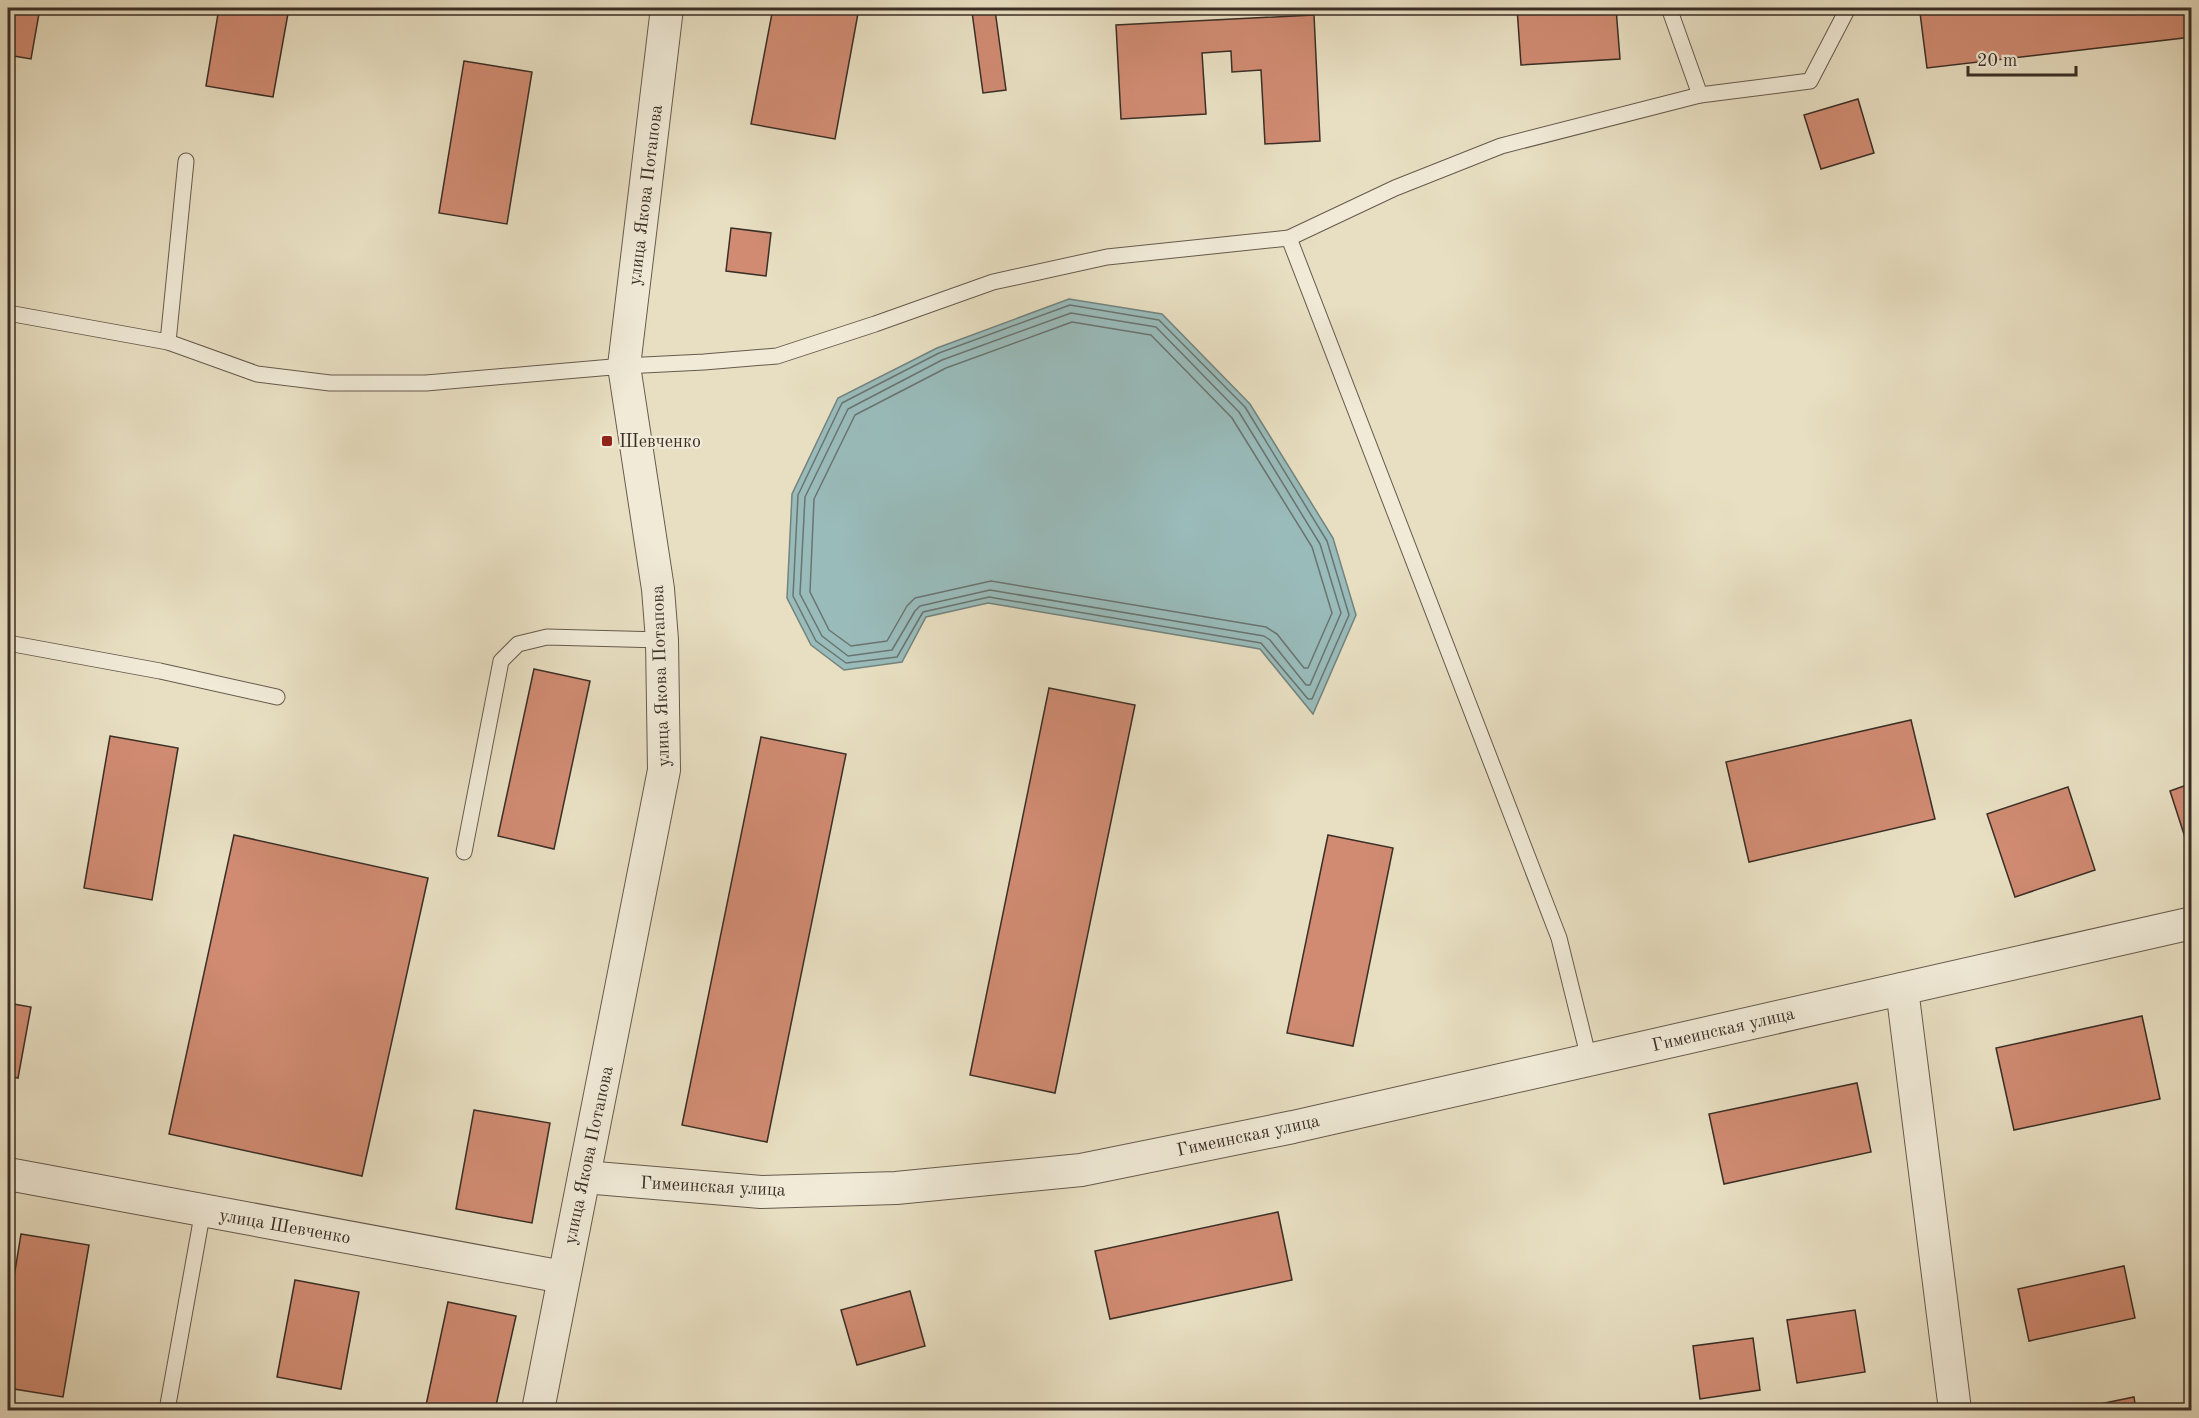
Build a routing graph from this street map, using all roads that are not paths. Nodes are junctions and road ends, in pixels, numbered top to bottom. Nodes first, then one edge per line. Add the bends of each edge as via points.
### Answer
1 (668, 8) edge
2 (1669, 8) edge
3 (1848, 8) edge
4 (1701, 95) junction
5 (186, 161) dead end
6 (1289, 238) junction
7 (8, 313) edge
8 (168, 342) junction
9 (624, 366) junction
10 (662, 640) junction
11 (8, 643) edge
12 (277, 697) dead end
13 (464, 852) dead end
14 (2192, 923) edge
15 (1902, 988) junction
16 (1589, 1059) junction
17 (8, 1174) edge
18 (584, 1177) junction
19 (202, 1210) junction
20 (563, 1277) junction
21 (166, 1410) edge
22 (538, 1410) edge
23 (1955, 1410) edge

1 - 9 street, улица Якова Потапова
2 - 4 lane
3 - 4 lane via 1810,81
4 - 6 lane via 1501,146 1395,188
5 - 8 lane
6 - 9 lane via 1107,257 993,282 777,356
6 - 16 lane via 1559,938
7 - 8 lane
8 - 9 lane via 257,374 330,383 426,383
9 - 10 street, улица Якова Потапова via 658,589
10 - 13 lane via 547,637 518,644 501,661
10 - 18 street, улица Якова Потапова via 664,770
11 - 12 lane
14 - 15 street, Гимеинская улица
15 - 16 street, Гимеинская улица
15 - 23 street
16 - 18 street, Гимеинская улица via 1293,1127 1081,1170 896,1188 761,1192
17 - 19 street, улица Шевченко
18 - 20 street, улица Якова Потапова
19 - 20 street, улица Шевченко
19 - 21 lane
20 - 22 street, улица Якова Потапова

